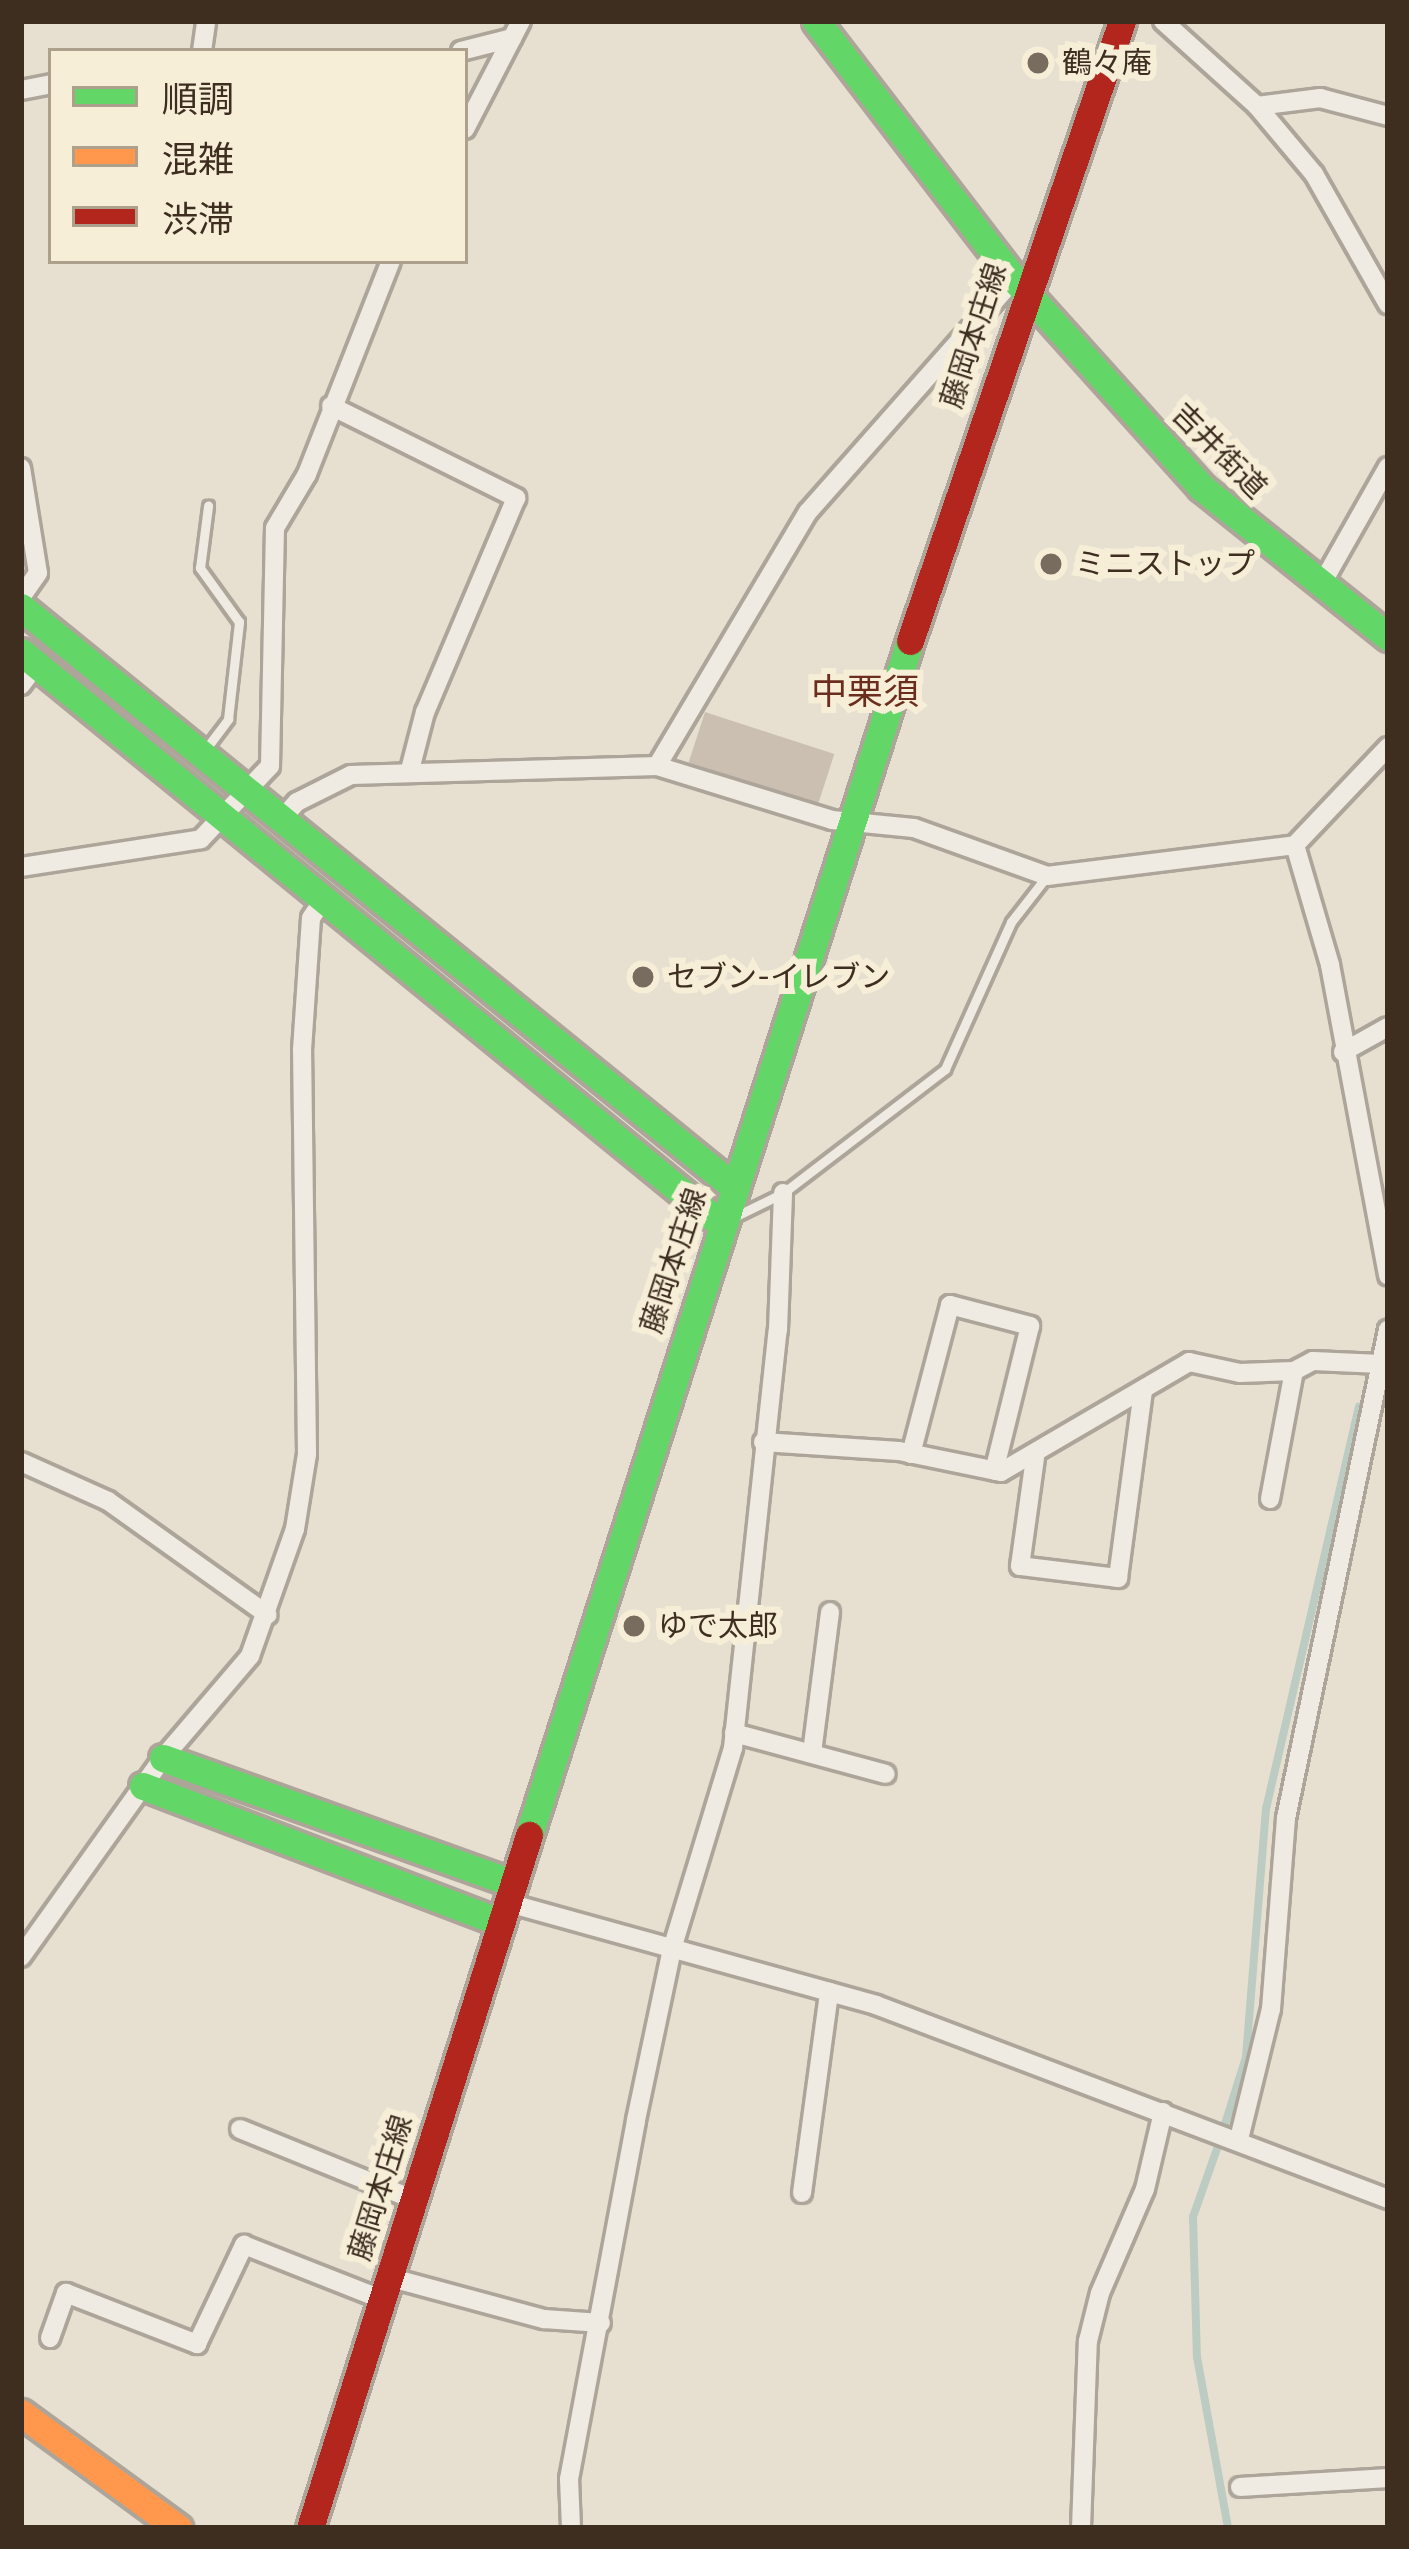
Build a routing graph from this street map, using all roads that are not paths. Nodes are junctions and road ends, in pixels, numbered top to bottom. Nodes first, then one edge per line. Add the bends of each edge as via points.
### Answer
1 (816, 21) edge
2 (1122, 21) edge
3 (1163, 21) edge
4 (517, 30) edge
5 (468, 48) edge
6 (1256, 106) junction
7 (1388, 116) edge
8 (468, 123) edge
9 (390, 264) edge
10 (1019, 284) junction
11 (1388, 304) edge
12 (331, 406) junction
13 (1388, 467) edge
14 (21, 468) edge
15 (208, 506) dead end
16 (1320, 587) junction
17 (21, 597) edge
18 (21, 607) edge
19 (1388, 637) edge
20 (26, 667) edge
21 (1388, 747) edge
22 (201, 754) junction
23 (657, 766) junction
24 (410, 770) junction
25 (251, 794) junction
26 (222, 816) junction
27 (282, 819) junction
28 (850, 823) junction
29 (1295, 845) junction
30 (21, 867) edge
31 (1047, 876) junction
32 (324, 899) junction
33 (1388, 1027) edge
34 (1343, 1052) junction
35 (733, 1186) junction
36 (783, 1193) junction
37 (721, 1224) junction
38 (1388, 1276) edge
39 (1388, 1330) edge
40 (1381, 1364) junction
41 (1294, 1371) junction
42 (1143, 1391) junction
43 (763, 1442) junction
44 (911, 1454) junction
45 (1035, 1458) junction
46 (21, 1462) edge
47 (994, 1471) junction
48 (1270, 1499) dead end
49 (830, 1612) dead end
50 (268, 1616) junction
51 (734, 1733) junction
52 (812, 1753) junction
53 (163, 1758) junction
54 (886, 1774) dead end
55 (143, 1786) junction
56 (505, 1902) junction
57 (28, 1928) edge
58 (672, 1948) junction
59 (21, 1957) edge
60 (830, 1992) junction
61 (1163, 2112) junction
62 (240, 2129) dead end
63 (1239, 2139) junction
64 (802, 2193) dead end
65 (412, 2199) junction
66 (1388, 2199) edge
67 (385, 2288) junction
68 (601, 2323) junction
69 (50, 2338) dead end
70 (21, 2413) edge
71 (1388, 2478) edge
72 (1240, 2487) dead end
73 (178, 2528) edge
74 (310, 2528) edge
75 (571, 2528) edge
76 (1081, 2528) edge

1 - 10 main road, 吉井街道
2 - 10 main road, 藤岡本庄線
3 - 6 street
4 - 5 street
4 - 8 street
6 - 7 street via 1319,98
6 - 11 street via 1313,174
9 - 12 street
10 - 16 main road, 吉井街道 via 1201,487
10 - 23 street via 808,512
10 - 28 main road, 藤岡本庄線
12 - 24 street via 516,498 424,712
12 - 25 street via 307,474 275,528 270,766
13 - 16 street
14 - 17 street via 38,573
15 - 22 lane via 200,568 239,622 228,719
16 - 19 main road, 吉井街道
18 - 22 main road
20 - 26 main road
21 - 29 street
22 - 25 main road
23 - 24 street via 465,776
23 - 28 street
24 - 27 street via 351,776 297,802
25 - 26 street
25 - 27 main road
26 - 30 street via 201,839
26 - 32 main road
27 - 35 main road
28 - 31 street via 914,827
28 - 35 main road, 藤岡本庄線
29 - 31 street
29 - 34 street via 1316,906
31 - 36 lane via 1010,922 945,1069
32 - 37 main road
32 - 50 street via 311,918 302,1050 307,1454 296,1529
33 - 34 street
34 - 38 street
35 - 37 main road, 藤岡本庄線
36 - 37 lane
36 - 43 street
37 - 56 main road, 藤岡本庄線
39 - 40 street
40 - 41 street via 1313,1361
40 - 63 street via 1286,1818 1271,2009
41 - 42 street via 1240,1373 1189,1362
41 - 48 street
42 - 45 street
42 - 45 street via 1118,1578 1020,1566
43 - 44 street
43 - 51 street
44 - 47 street
44 - 47 street via 950,1305 1030,1326
45 - 47 street
46 - 50 street via 108,1501
49 - 52 street
50 - 53 street via 250,1656
51 - 52 street
51 - 58 street
52 - 54 street
53 - 55 street
53 - 56 main road
55 - 56 main road
55 - 57 street
56 - 58 street
56 - 65 main road, 藤岡本庄線
57 - 59 street
58 - 60 street
58 - 68 street
60 - 61 street
60 - 64 street
61 - 63 street
61 - 76 street via 1145,2189 1088,2341
62 - 65 street
63 - 66 street
65 - 67 main road, 藤岡本庄線
67 - 68 street
67 - 69 street via 244,2245 197,2344 66,2293
67 - 74 main road, 藤岡本庄線
68 - 75 street via 569,2479
70 - 73 main road
71 - 72 street

